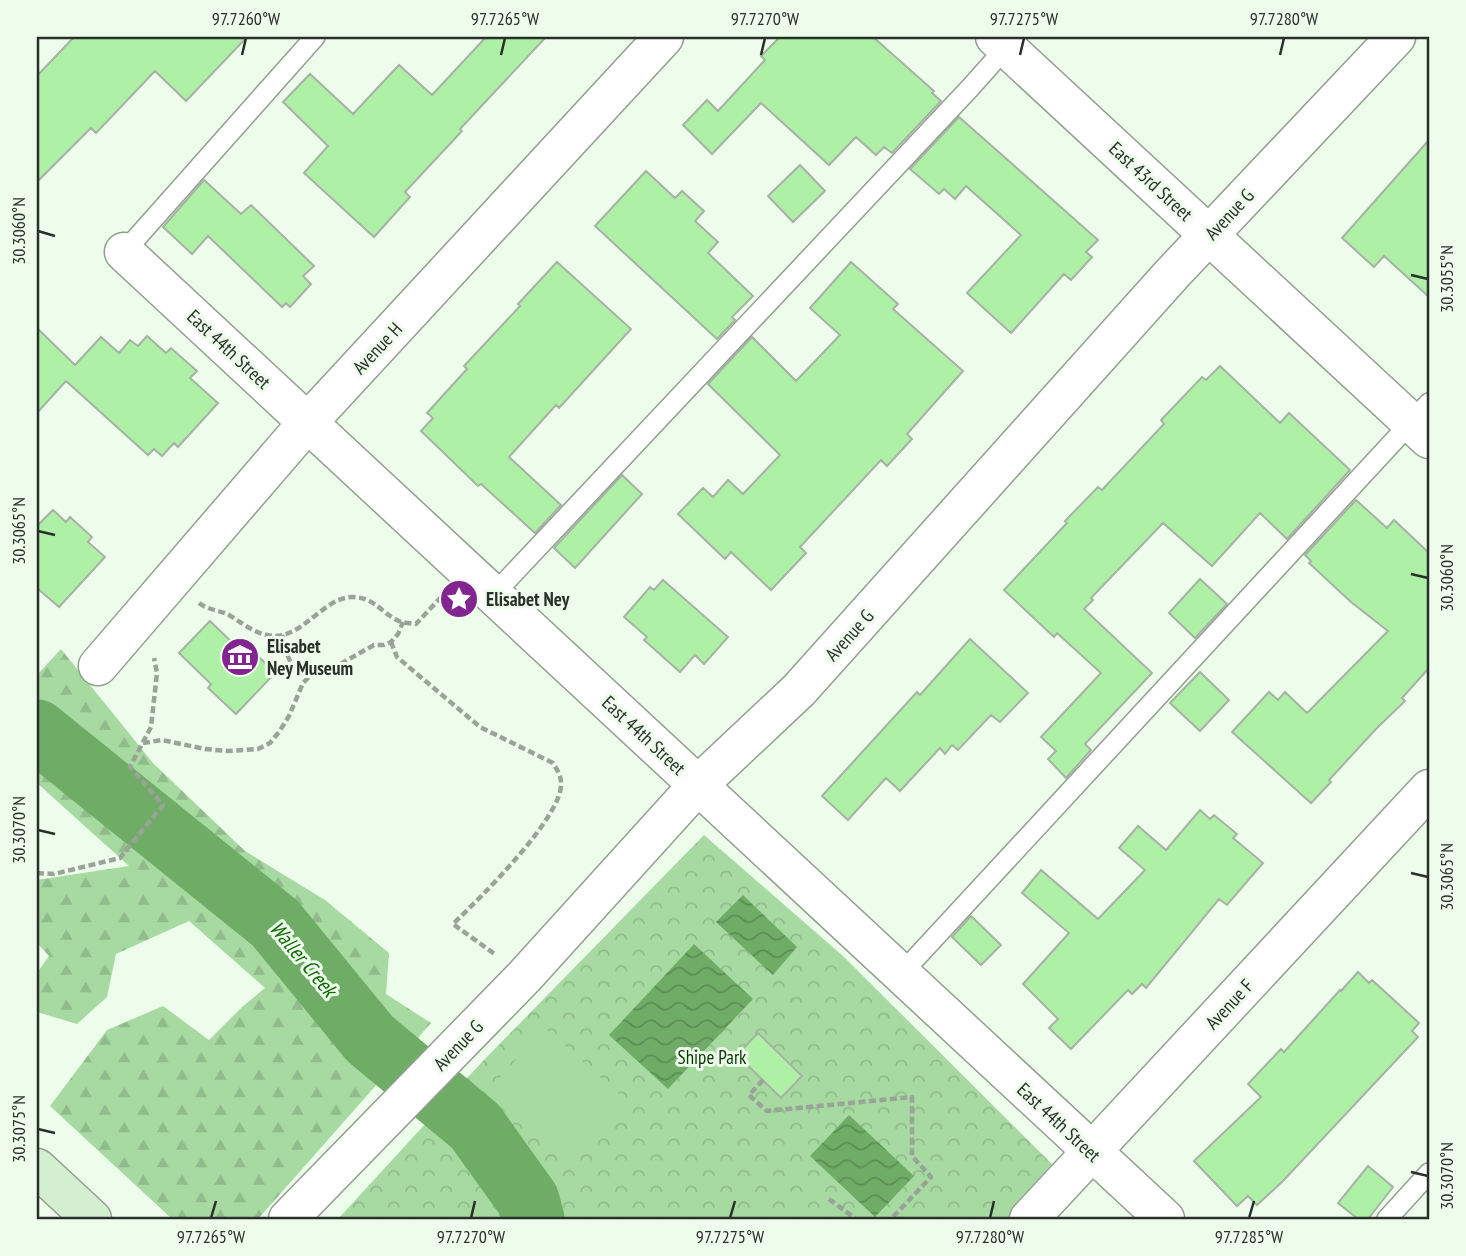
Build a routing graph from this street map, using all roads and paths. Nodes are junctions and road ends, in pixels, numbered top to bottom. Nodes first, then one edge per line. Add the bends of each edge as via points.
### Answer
1 (315, 37) edge
2 (664, 37) edge
3 (1396, 37) edge
4 (1006, 40) edge
5 (1209, 236) junction
6 (124, 252) joint
7 (308, 422) junction
8 (1423, 422) edge
9 (451, 587) dead end
10 (493, 595) junction
11 (191, 597) dead end
12 (143, 613) junction
13 (402, 622) junction
14 (282, 635) junction
15 (391, 642) junction
16 (98, 666) dead end
17 (310, 676) junction
18 (143, 743) junction
19 (698, 785) junction
20 (1429, 789) edge
21 (37, 873) edge
22 (901, 974) junction
23 (524, 977) junction
24 (763, 1080) dead end
25 (1092, 1152) junction
26 (37, 1168) edge
27 (1429, 1173) edge
28 (830, 1199) dead end
29 (92, 1219) edge
30 (288, 1219) edge
31 (856, 1219) edge
32 (891, 1219) edge
33 (1029, 1219) edge
34 (1165, 1219) edge
35 (1387, 1219) edge

1 - 6 lane
2 - 7 street, Avenue H
3 - 5 street, Avenue G
4 - 5 street, East 43rd Street
4 - 10 lane via 961,98
5 - 8 street, East 43rd Street
5 - 19 street, Avenue G via 799,690
6 - 7 street, East 44th Street
7 - 10 street, East 44th Street
7 - 12 street, Avenue H
8 - 22 lane
9 - 13 path via 415,624
10 - 19 street, East 44th Street
11 - 14 path via 254,631
12 - 16 street, Avenue H
12 - 18 path via 157,673 150,727
13 - 14 path via 371,601 353,597 334,602
13 - 15 path
14 - 17 path via 287,657
15 - 17 path via 373,645
15 - 23 path via 397,657 480,727 552,763 560,774 559,796 536,836 453,924
17 - 18 path via 279,732 258,749 205,749 162,740
18 - 21 path via 130,768 163,805 120,858 54,874
19 - 22 street, East 44th Street
19 - 23 street, Avenue G
20 - 25 street, Avenue F
22 - 25 street, East 44th Street
23 - 30 street, Avenue G
24 - 32 path via 749,1095 767,1111 912,1097 912,1156 931,1177
25 - 33 street, Avenue F
25 - 34 street, East 44th Street
26 - 29 main road
27 - 35 lane
28 - 31 path

